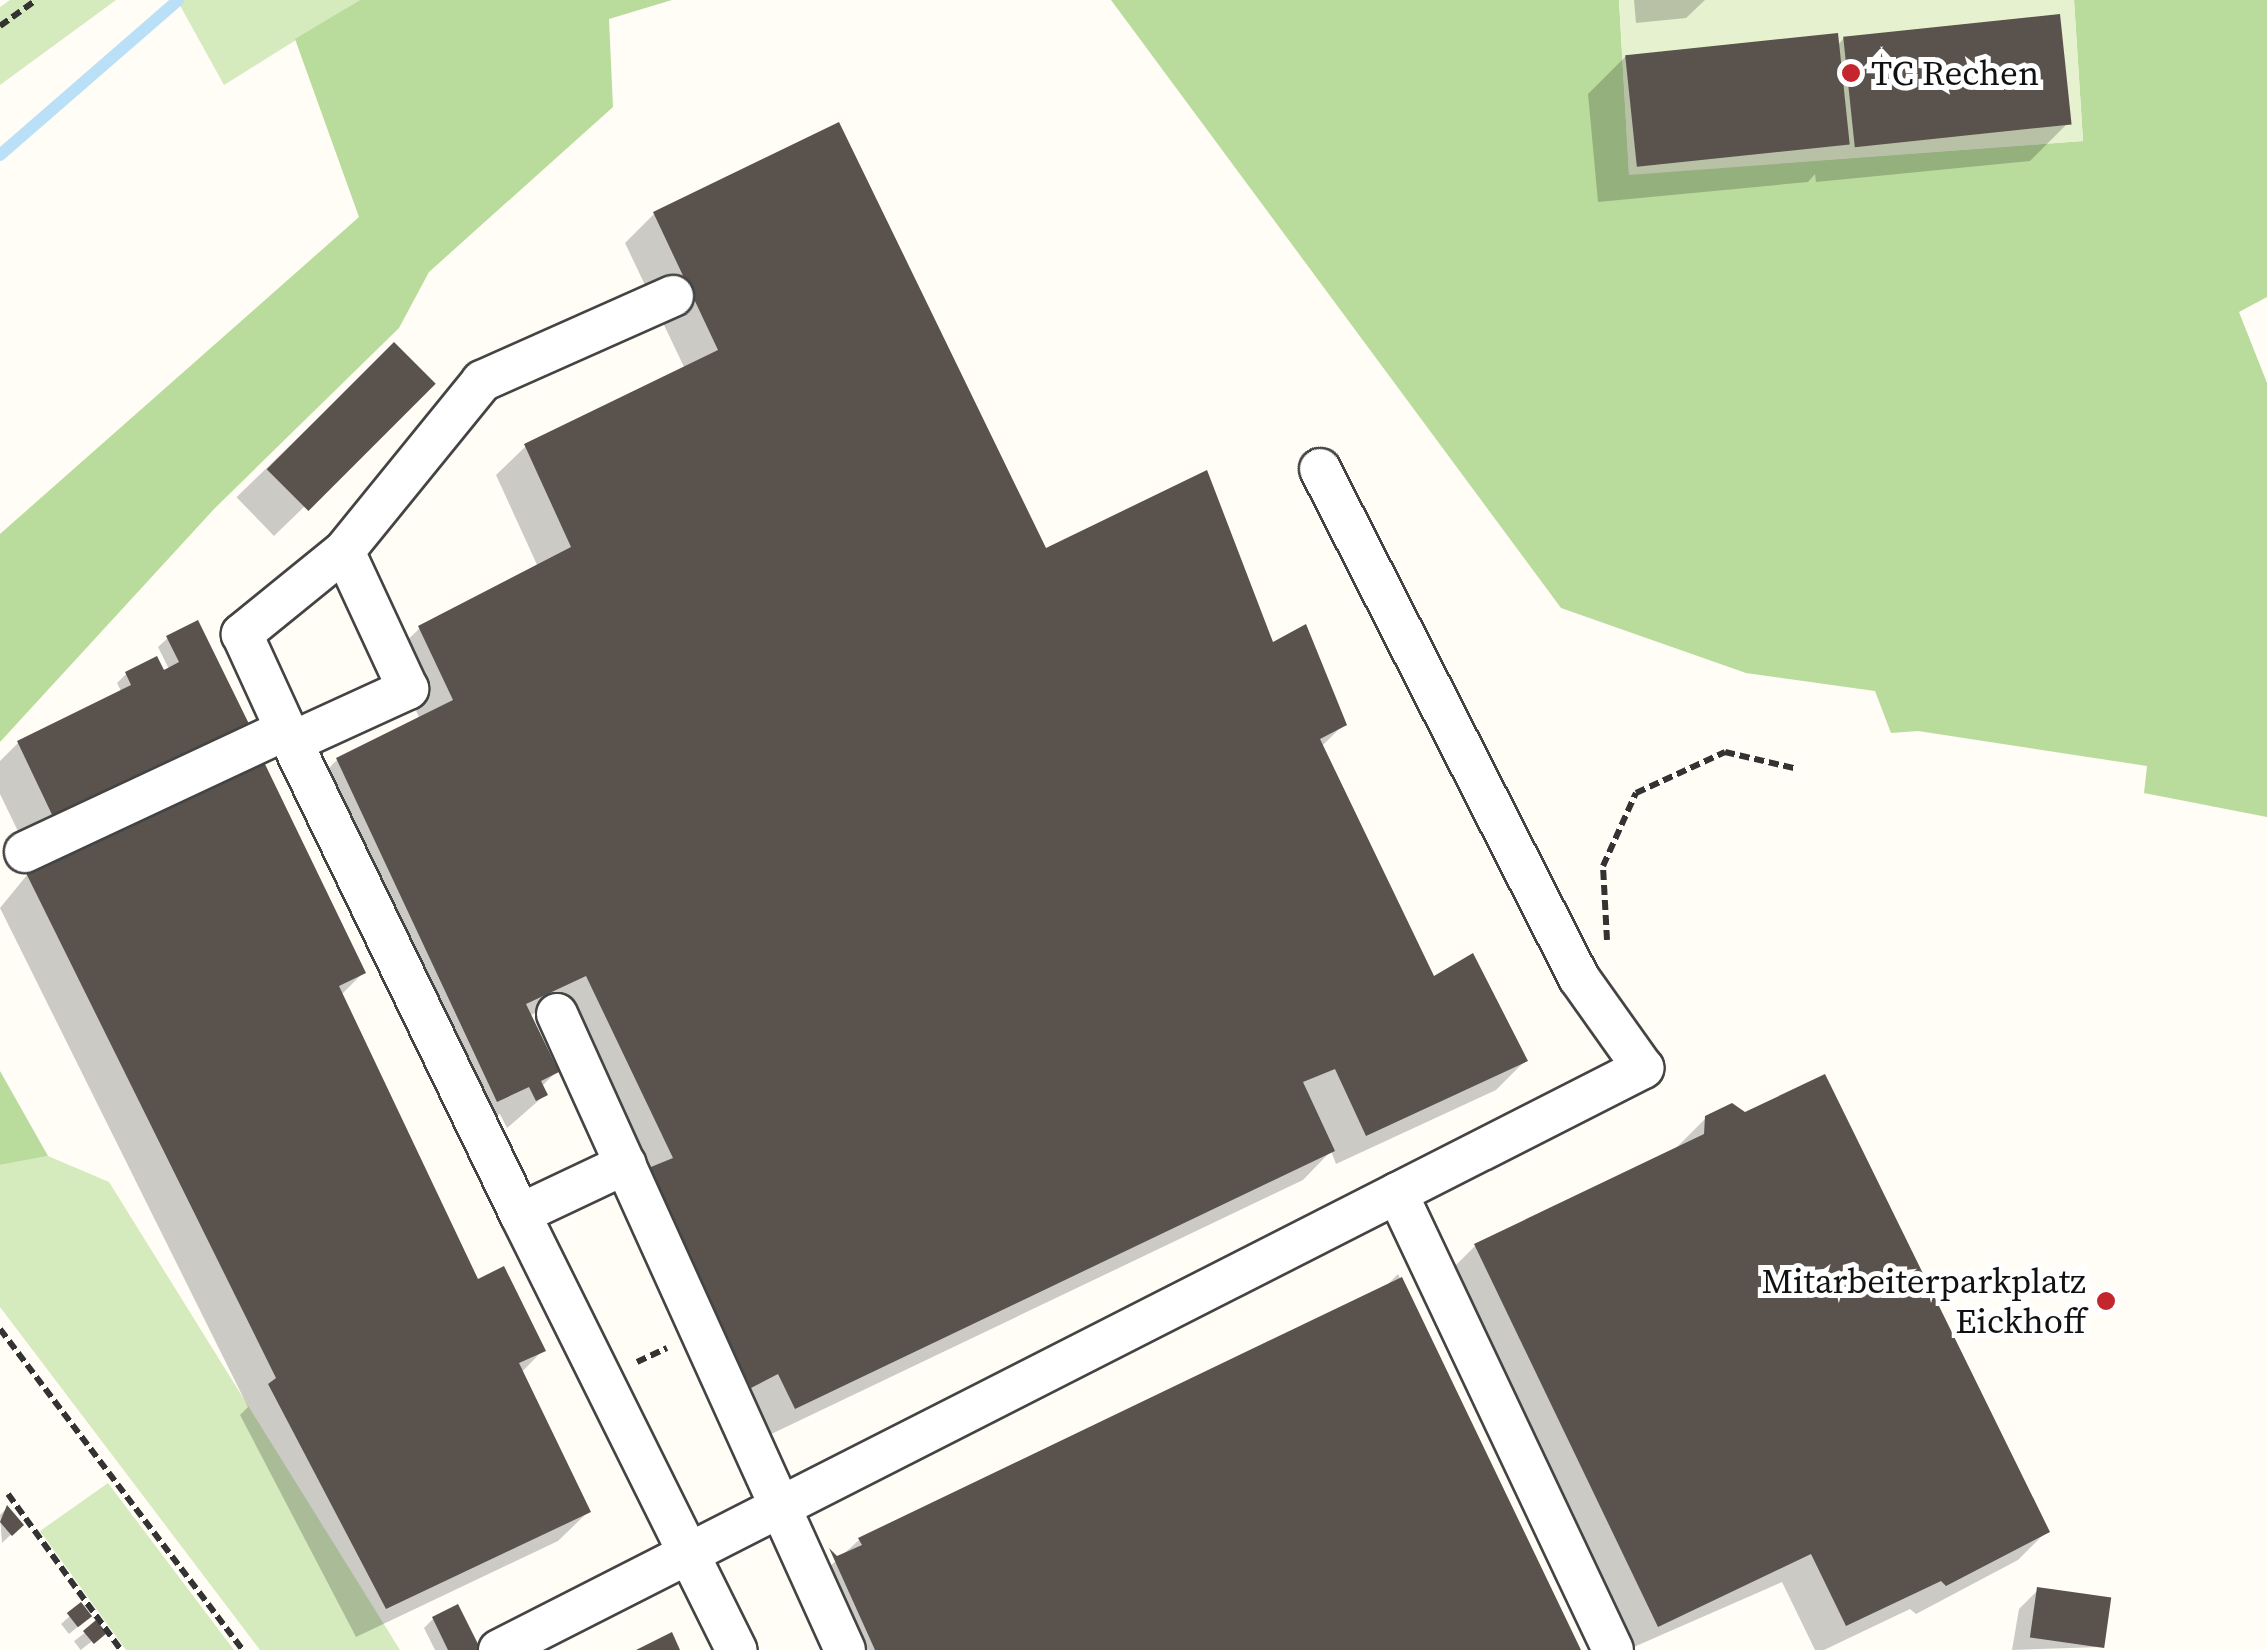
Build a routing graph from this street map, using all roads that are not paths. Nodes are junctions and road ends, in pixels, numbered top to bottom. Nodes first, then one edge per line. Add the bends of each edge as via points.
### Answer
1 (673, 296) dead end
2 (1320, 469) dead end
3 (344, 552) junction
4 (289, 736) junction
5 (25, 852) dead end
6 (557, 1014) dead end
7 (626, 1164) junction
8 (1397, 1192) junction
9 (520, 1214) junction
10 (780, 1505) junction
11 (687, 1552) junction
12 (499, 1650) edge
13 (736, 1650) edge
14 (846, 1650) edge
15 (1613, 1650) edge

1 - 3 lane via 482,382
2 - 8 lane via 1578,978 1643,1068
3 - 4 lane via 242,634
3 - 4 lane via 408,689
4 - 5 lane
4 - 9 lane
6 - 7 lane
7 - 9 lane
7 - 10 lane
8 - 10 lane
8 - 15 lane
9 - 11 lane
10 - 11 lane
10 - 14 lane
11 - 12 lane
11 - 13 lane

